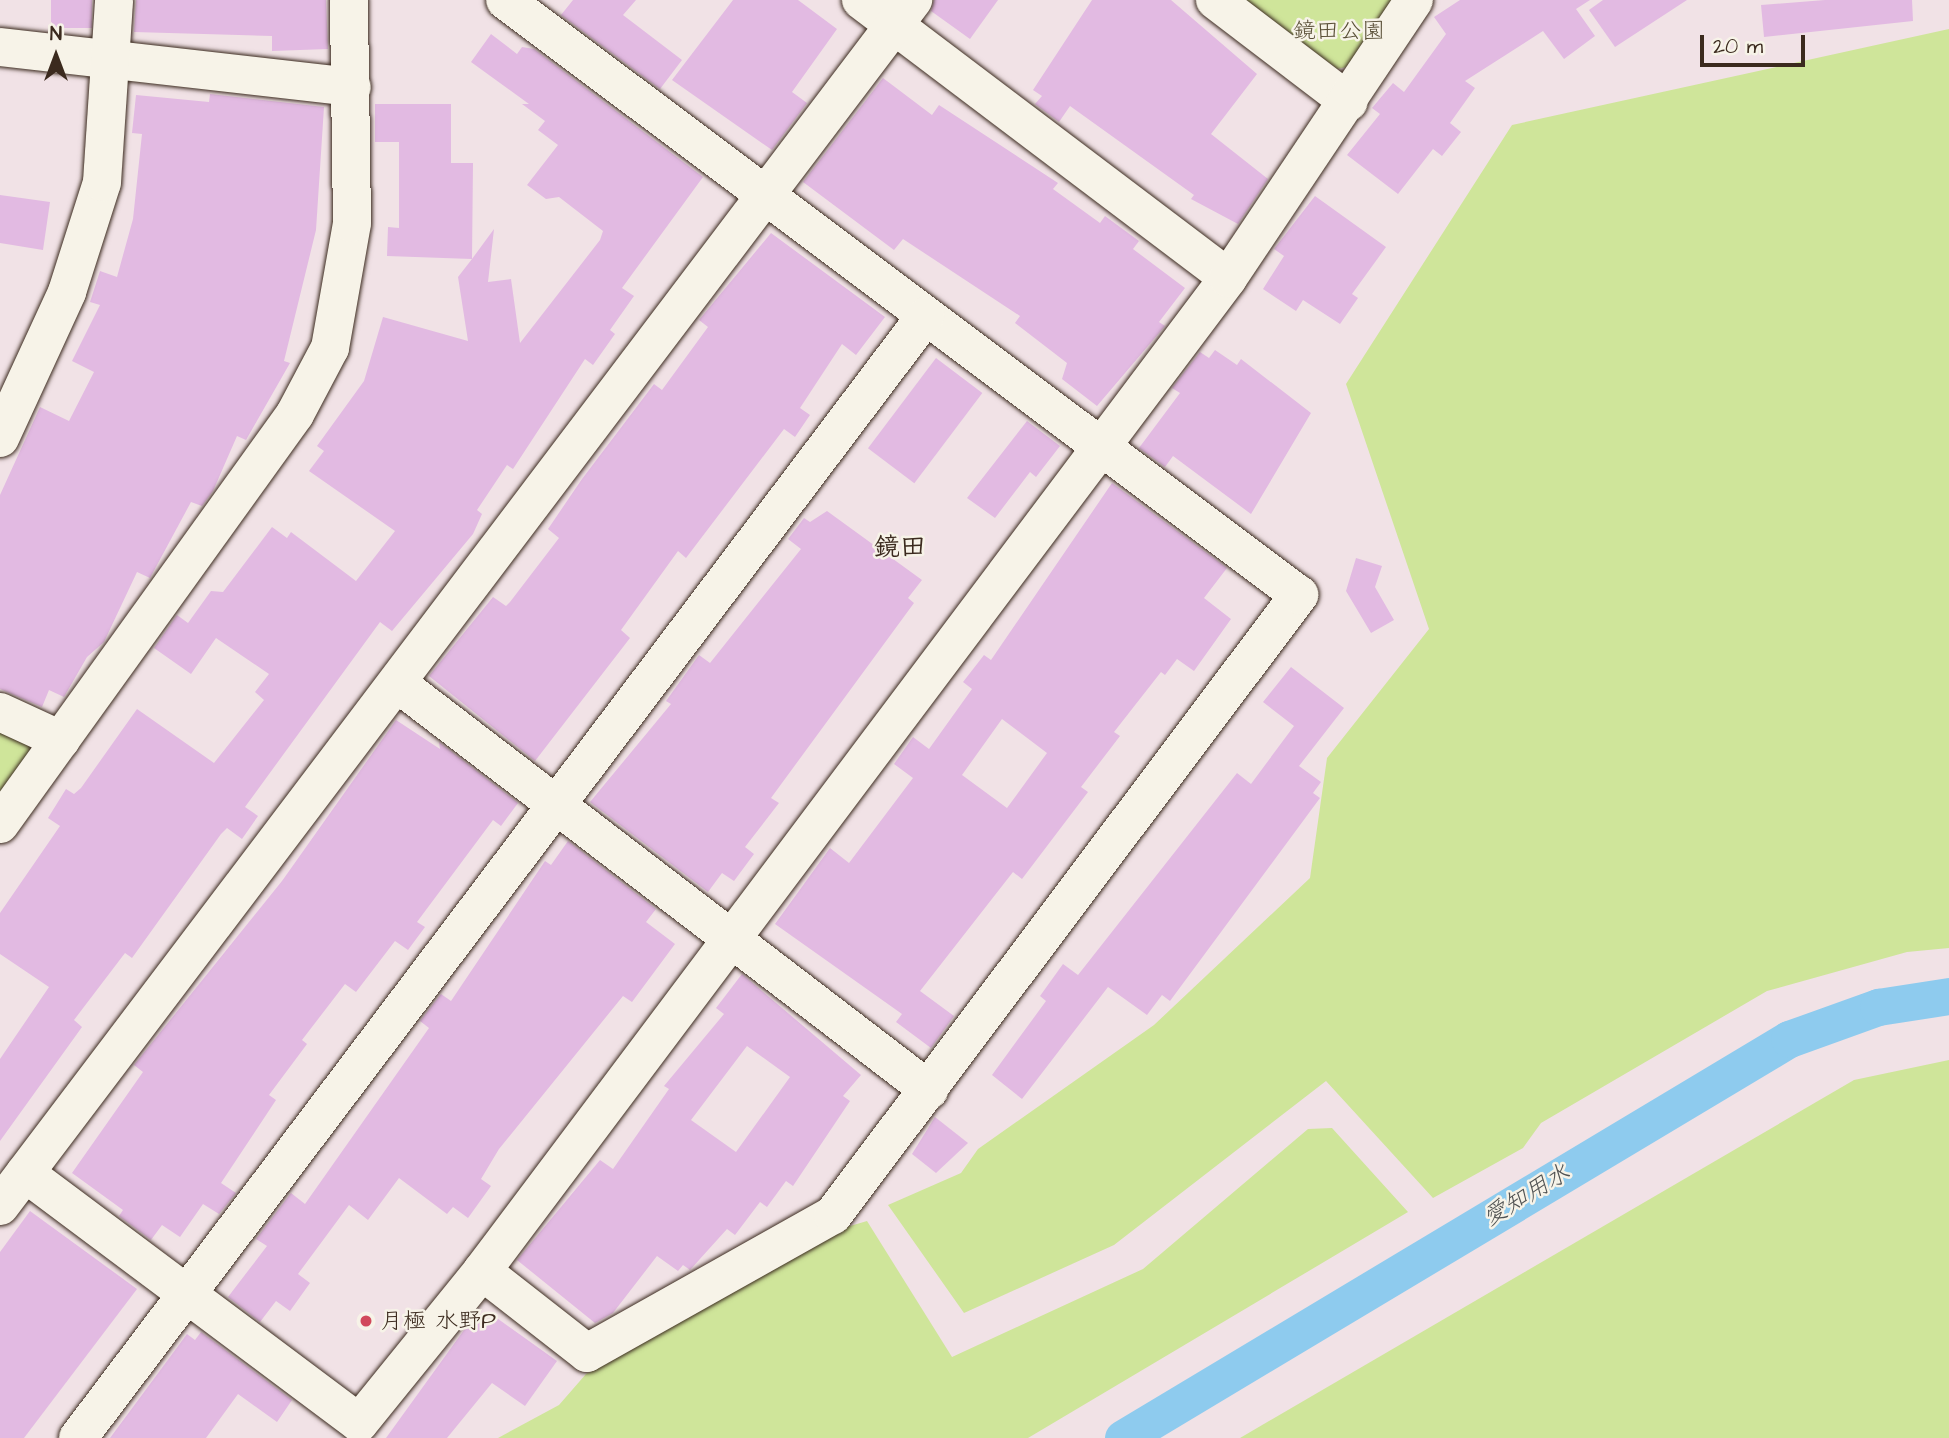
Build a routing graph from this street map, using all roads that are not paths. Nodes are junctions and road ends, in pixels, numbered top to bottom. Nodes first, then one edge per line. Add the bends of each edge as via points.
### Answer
1 (114, 0) edge
2 (349, 0) edge
3 (505, 0) edge
4 (862, 0) edge
5 (1214, 0) edge
6 (1414, 0) edge
7 (904, 12) edge
8 (0, 47) edge
9 (112, 62) junction
10 (352, 87) junction
11 (1349, 102) junction
12 (764, 194) junction
13 (1228, 278) junction
14 (925, 317) junction
15 (0, 438) edge
16 (1101, 447) junction
17 (397, 683) junction
18 (0, 712) edge
19 (61, 740) junction
20 (557, 809) junction
21 (0, 824) edge
22 (732, 938) junction
23 (929, 1090) junction
24 (25, 1173) junction
25 (0, 1206) edge
26 (482, 1271) junction
27 (187, 1295) junction
28 (355, 1430) edge
29 (78, 1438) edge

1 - 9 street
2 - 10 street
3 - 12 street
4 - 7 street
5 - 11 street
6 - 11 street
7 - 12 street
7 - 13 street
8 - 9 street
9 - 10 street
9 - 15 street via 98,194 67,292
10 - 19 street via 349,267 330,348 295,414
11 - 13 street
12 - 14 street
12 - 17 street
13 - 16 street
14 - 16 street
14 - 20 street
16 - 22 street
16 - 23 street via 1300,596
17 - 20 street
17 - 24 street
18 - 19 street
19 - 21 street
20 - 22 street
20 - 27 street
22 - 23 street
22 - 26 street
23 - 26 street via 833,1215 587,1353
24 - 25 street
24 - 27 street
26 - 28 street
27 - 28 street
27 - 29 street

